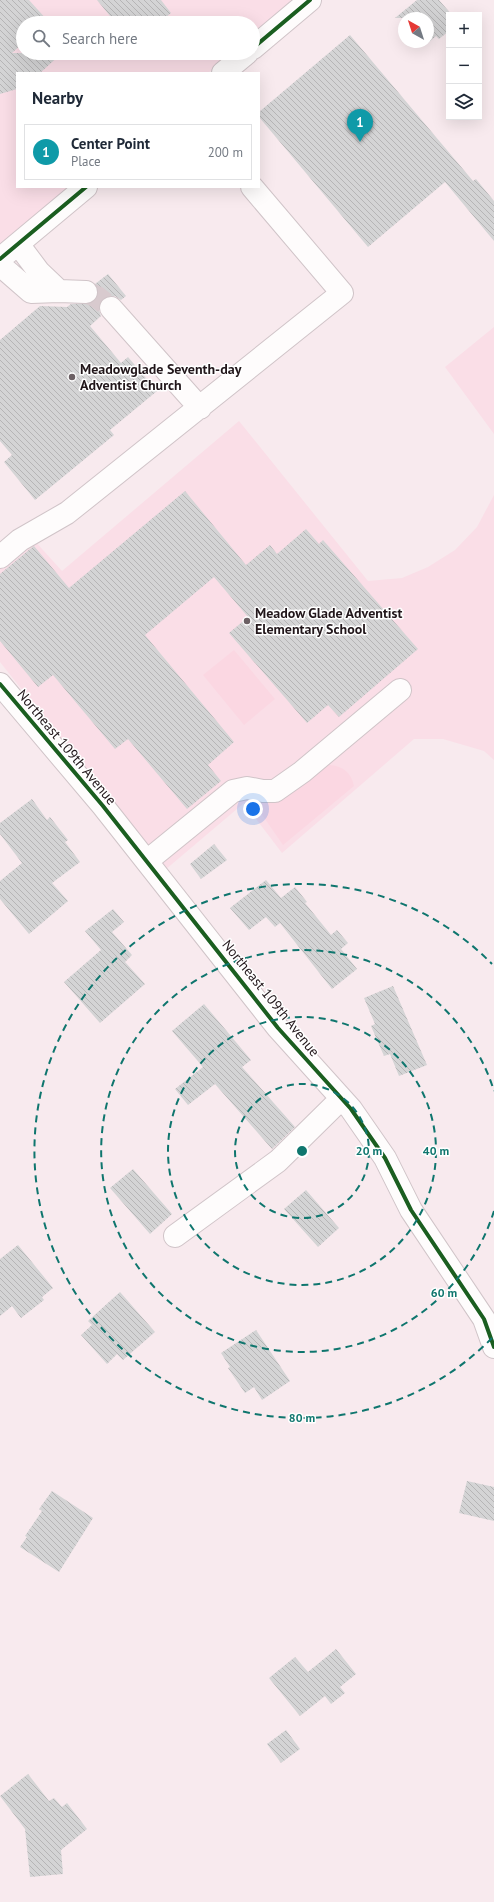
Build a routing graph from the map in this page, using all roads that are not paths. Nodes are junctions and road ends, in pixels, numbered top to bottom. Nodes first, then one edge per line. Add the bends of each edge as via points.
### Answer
1 (310, 0) edge
2 (260, 42) edge
3 (239, 60) edge
4 (224, 72) edge
5 (85, 188) edge
6 (253, 188) edge
7 (18, 244) junction
8 (0, 259) edge
9 (0, 264) edge
10 (59, 291) junction
11 (86, 292) tunnel mouth
12 (111, 308) tunnel mouth
13 (200, 408) junction
14 (0, 557) edge
15 (0, 684) edge
16 (400, 690) dead end
17 (147, 861) junction
18 (342, 1099) junction
19 (175, 1236) dead end
20 (494, 1347) edge

1 - 2 street
3 - 4 street
5 - 7 street
6 - 13 street via 342,293
7 - 8 street
7 - 10 street via 39,272
9 - 10 street via 32,292
10 - 11 street
12 - 13 street
13 - 14 street via 68,513 20,540
15 - 17 street, Northeast 109th Avenue
16 - 17 street via 308,767 275,791 247,788 233,791
17 - 18 street, Northeast 109th Avenue via 278,1028
18 - 19 street via 278,1161
18 - 20 street, Northeast 109th Avenue via 385,1158 411,1210 484,1319

